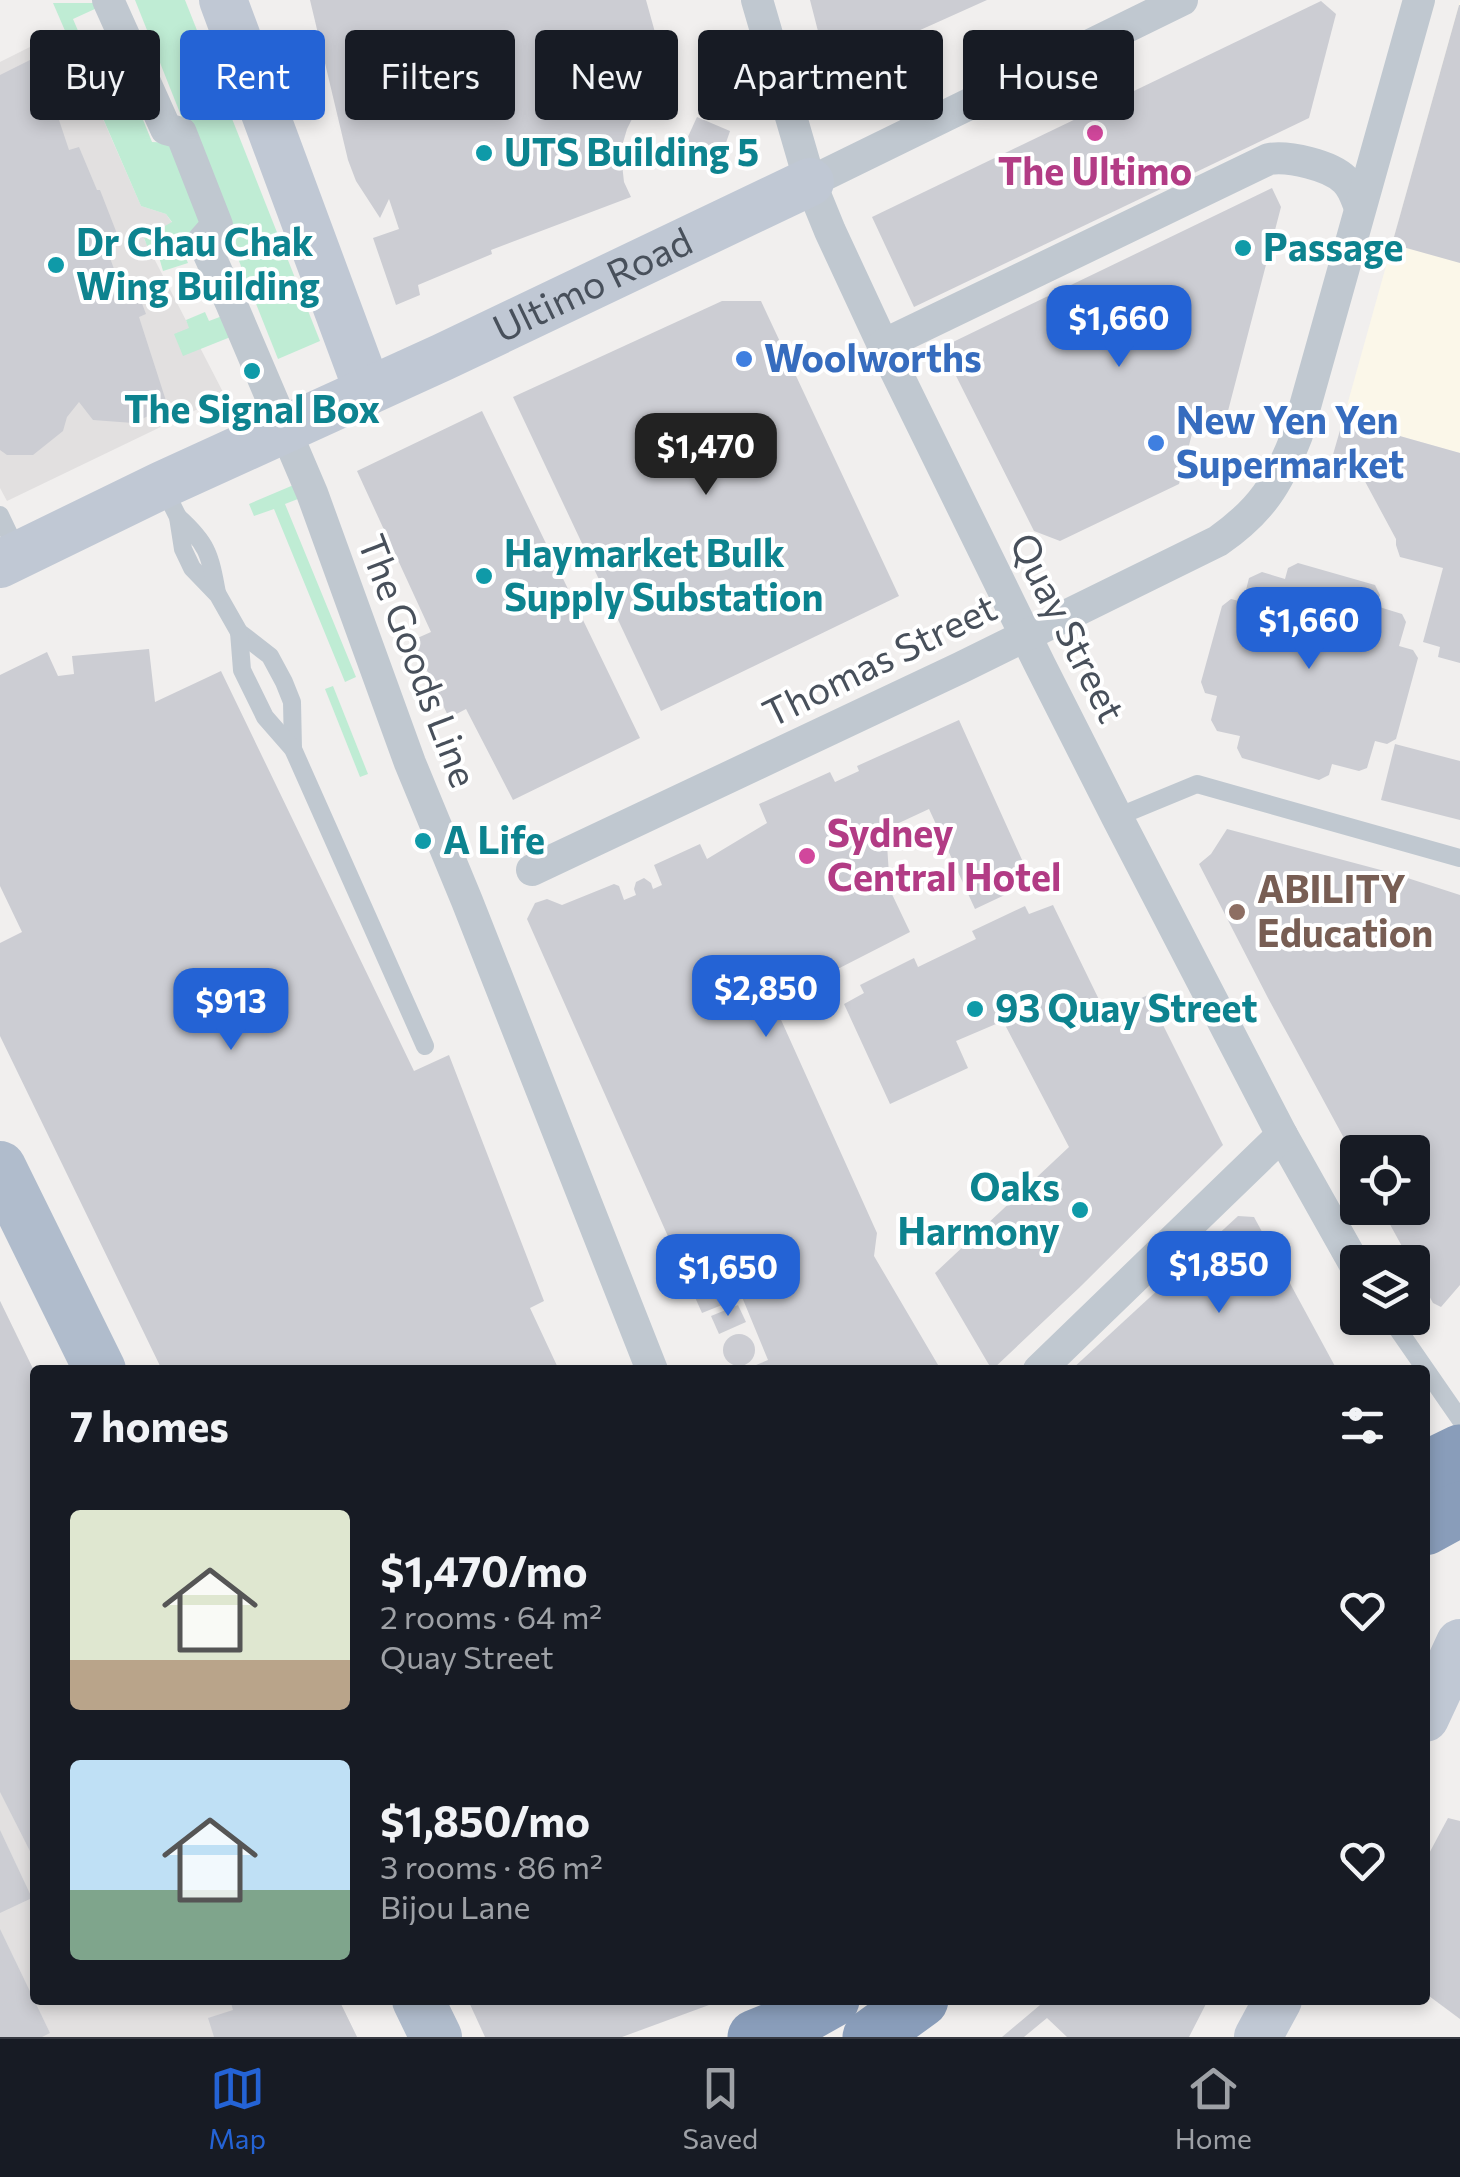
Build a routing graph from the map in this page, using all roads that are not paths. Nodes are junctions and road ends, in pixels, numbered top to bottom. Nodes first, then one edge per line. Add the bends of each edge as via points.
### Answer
1 (108, 0) edge
2 (223, 0) edge
3 (757, 0) edge
4 (1182, 0) edge
5 (1418, 0) edge
6 (810, 182) junction
7 (1360, 208) junction
8 (883, 346) junction
9 (368, 391) junction
10 (170, 501) junction
11 (6, 544) edge
12 (238, 632) junction
13 (1025, 636) junction
14 (293, 749) junction
15 (1117, 817) junction
16 (1460, 858) edge
17 (532, 870) dead end
18 (425, 1046) dead end
19 (1282, 1134) junction
20 (0, 1167) edge
21 (1344, 1245) edge
22 (1402, 1335) edge
23 (98, 1365) edge
24 (650, 1365) edge
25 (1044, 1365) edge
26 (1423, 1365) edge
27 (1430, 1376) edge
28 (1460, 1419) edge
29 (1460, 1452) edge
30 (1430, 1467) edge
31 (1460, 1509) edge
32 (1430, 1525) edge
33 (1460, 1643) edge
34 (1437, 1703) edge
35 (420, 2005) edge
36 (823, 2005) edge
37 (914, 2005) edge
38 (1275, 2005) edge
39 (436, 2037) edge
40 (755, 2037) edge
41 (870, 2037) edge
42 (1258, 2037) edge

1 - 24 street, The Goods Line via 166,130 181,133 217,225 203,240 312,493 410,763
2 - 9 street
3 - 6 street, Quay Street
4 - 6 street, Ultimo Road
5 - 7 street, Thomas Street
6 - 8 street, Quay Street
6 - 9 street, Ultimo Road
7 - 8 street via 1342,176 1287,158 1269,159
7 - 13 street, Thomas Street via 1298,435 1267,497 1218,540
8 - 13 street, Quay Street
9 - 10 street, Ultimo Road
10 - 11 street, Ultimo Road
10 - 12 lane via 200,536
12 - 14 lane via 242,670 265,717
12 - 14 lane via 270,656 284,682 292,702
13 - 15 street, Quay Street
13 - 17 street, Thomas Street
14 - 18 lane
15 - 16 lane via 1197,784
15 - 19 street, Quay Street
19 - 21 street, Quay Street
19 - 25 street
20 - 23 main road
22 - 26 lane
27 - 28 lane
29 - 30 highway
31 - 32 highway
33 - 34 street
35 - 39 main road
36 - 40 highway
37 - 41 highway
38 - 42 street

